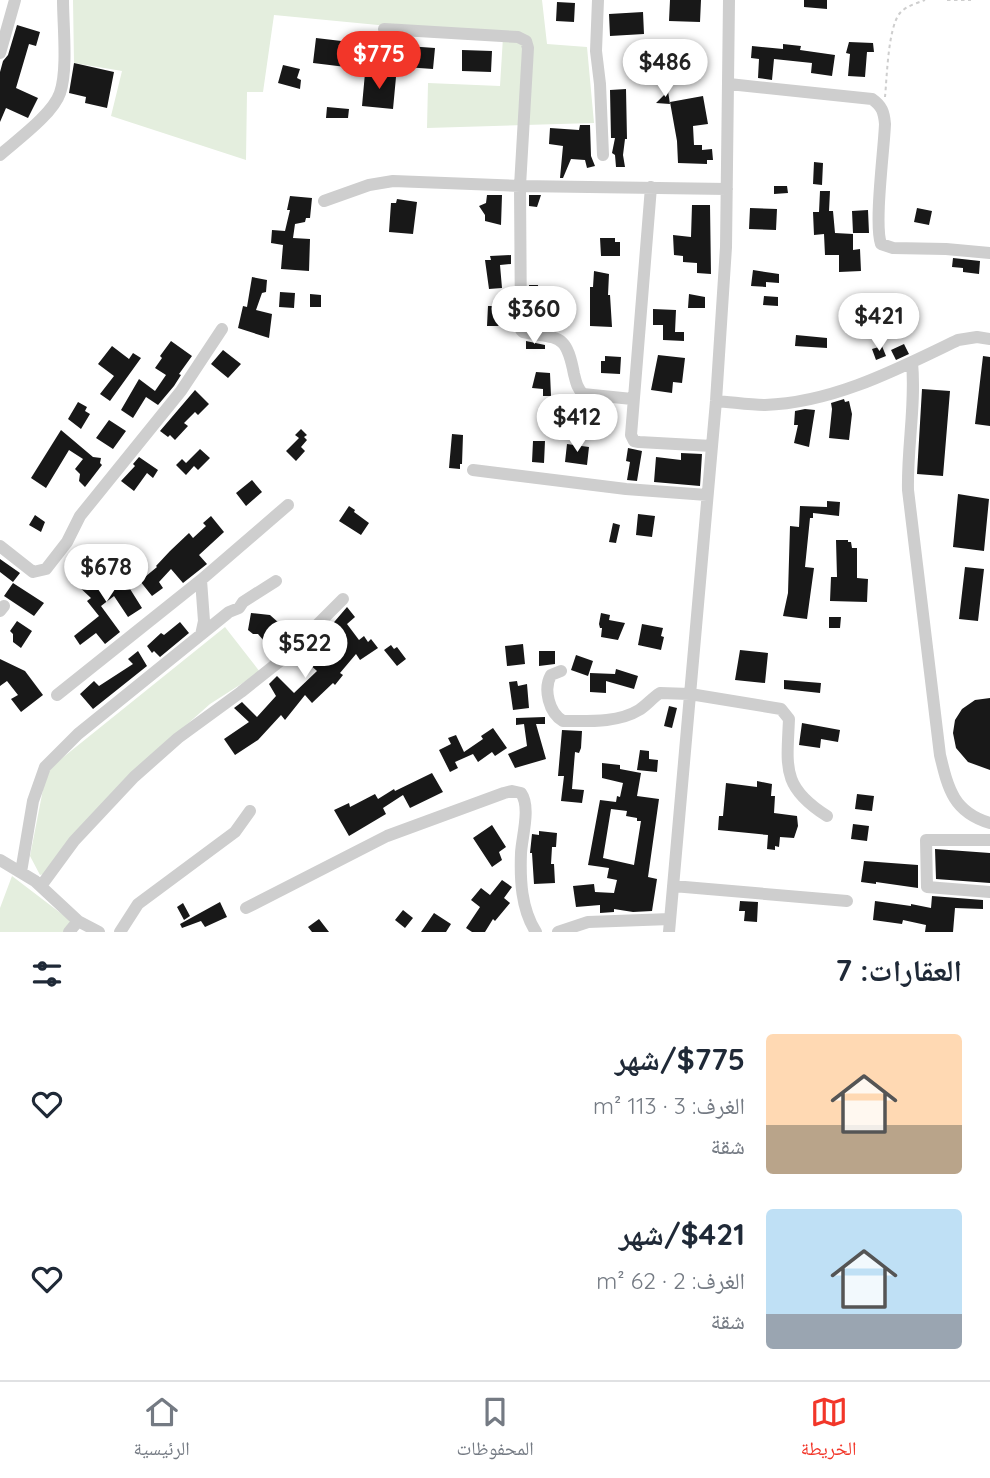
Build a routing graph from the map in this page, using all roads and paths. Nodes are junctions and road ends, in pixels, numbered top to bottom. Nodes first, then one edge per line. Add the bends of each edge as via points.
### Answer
1 (15, 0) edge
2 (63, 0) edge
3 (598, 0) edge
4 (729, 0) edge
5 (925, 0) edge
6 (947, 0) edge
7 (971, 0) edge
8 (384, 29) dead end
9 (0, 53) edge
10 (729, 84) junction
11 (883, 109) junction
12 (0, 155) edge
13 (603, 155) dead end
14 (520, 186) junction
15 (651, 187) junction
16 (727, 189) junction
17 (324, 201) dead end
18 (990, 253) edge
19 (222, 329) dead end
20 (990, 339) edge
21 (912, 362) junction
22 (632, 399) junction
23 (716, 401) junction
24 (712, 446) junction
25 (473, 470) dead end
26 (708, 495) junction
27 (288, 505) dead end
28 (0, 546) edge
29 (201, 580) junction
30 (276, 581) dead end
31 (343, 599) dead end
32 (201, 635) junction
33 (561, 671) dead end
34 (690, 694) junction
35 (57, 695) dead end
36 (250, 811) dead end
37 (827, 816) dead end
38 (990, 823) edge
39 (990, 840) edge
40 (0, 860) edge
41 (21, 872) junction
42 (41, 886) junction
43 (673, 886) junction
44 (990, 892) edge
45 (848, 901) dead end
46 (246, 908) dead end
47 (78, 921) junction
48 (670, 926) edge
49 (69, 932) edge
50 (99, 932) edge
51 (120, 932) edge
52 (536, 932) edge
53 (558, 932) edge

1 - 9 street
2 - 12 street via 60,93
3 - 13 street via 596,51
4 - 10 street
5 - 11 path via 899,14
6 - 7 path
8 - 14 street via 526,41
10 - 11 street via 872,99
10 - 16 street
11 - 18 street via 881,244
14 - 15 street
14 - 17 street via 393,181
14 - 22 street via 521,330 563,341 583,394
15 - 16 street
15 - 22 street
16 - 23 street
19 - 28 street via 181,391 80,516 46,569 33,572
20 - 21 street via 958,340
21 - 23 street via 844,390 803,400 765,405
21 - 38 street via 915,386 908,490 940,755 948,788 957,802
22 - 24 street via 634,440
23 - 24 street
24 - 26 street
25 - 26 street
26 - 34 street
27 - 29 street
29 - 32 street
29 - 35 street
30 - 32 street
31 - 42 street via 285,657 178,737 134,777 74,841
32 - 41 street via 78,734 46,767 33,801
33 - 34 street via 551,676 547,686 554,713 563,721 623,717 660,693
34 - 37 street via 785,711 789,775 803,797
34 - 43 street
36 - 51 street via 235,832 138,904
39 - 44 street via 926,840 927,887
40 - 41 street
41 - 42 street
42 - 47 street
43 - 45 street
43 - 48 street
46 - 52 street via 387,836 517,791 525,802 523,898
47 - 49 street
47 - 50 street
48 - 53 street via 588,922

